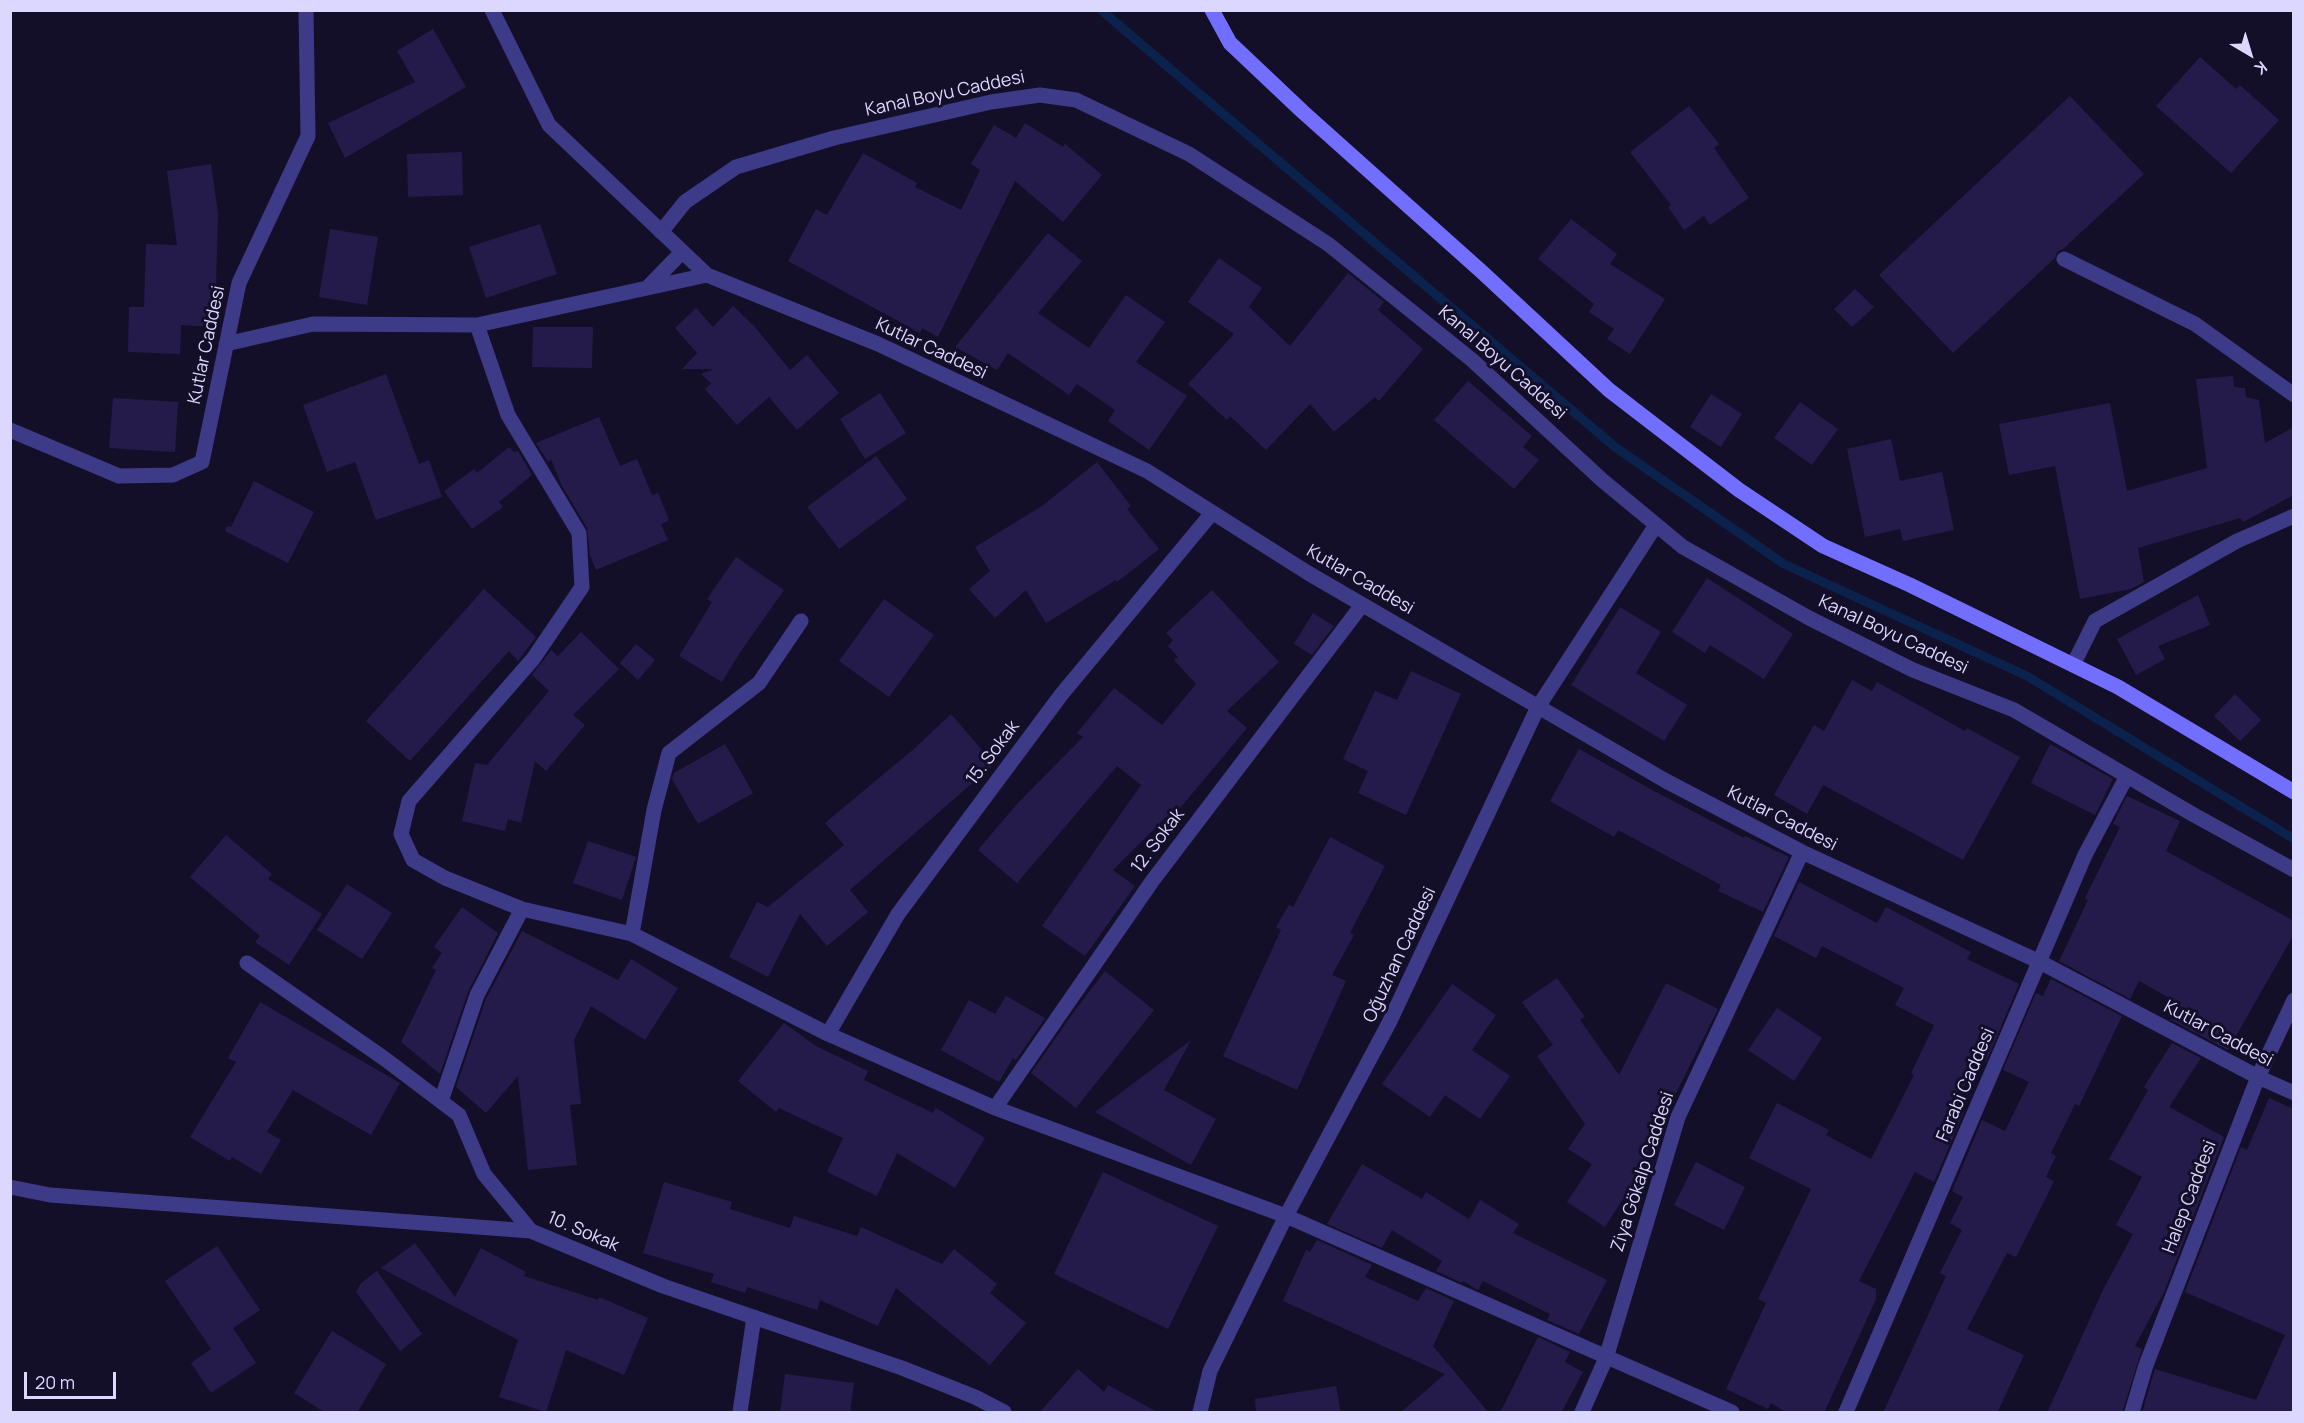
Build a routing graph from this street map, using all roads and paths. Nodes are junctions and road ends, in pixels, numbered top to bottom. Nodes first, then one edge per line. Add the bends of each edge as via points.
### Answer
1 (306, 10) edge
2 (492, 10) edge
3 (1212, 10) edge
4 (661, 232) junction
5 (682, 252) junction
6 (2064, 259) dead end
7 (707, 275) junction
8 (648, 287) junction
9 (477, 325) junction
10 (226, 344) junction
11 (2294, 395) edge
12 (10, 430) edge
13 (1212, 513) junction
14 (2294, 516) edge
15 (1656, 525) junction
16 (1362, 605) junction
17 (801, 621) dead end
18 (2073, 665) junction
19 (1538, 707) junction
20 (2127, 776) junction
21 (2294, 792) edge
22 (1802, 852) junction
23 (2294, 870) edge
24 (522, 909) junction
25 (632, 934) junction
26 (2040, 962) junction
27 (247, 963) dead end
28 (2294, 1000) edge
29 (828, 1034) junction
30 (2258, 1077) junction
31 (2294, 1093) edge
32 (441, 1101) junction
33 (995, 1108) junction
34 (10, 1187) edge
35 (1287, 1216) junction
36 (531, 1231) junction
37 (754, 1317) junction
38 (1606, 1358) junction
39 (740, 1413) edge
40 (1004, 1413) edge
41 (1200, 1413) edge
42 (1582, 1413) edge
43 (1732, 1413) edge
44 (1846, 1413) edge
45 (2132, 1413) edge

1 - 10 street, Kutlar Caddesi via 308,136 239,283
2 - 4 street, Kutlar Caddesi via 549,125
3 - 18 street via 1230,43 1303,112 1609,390 1739,490 1823,546
4 - 5 street, Kutlar Caddesi
4 - 15 street, Kanal Boyu Caddesi via 685,201 736,167 834,138 991,102 1040,94 1076,100 1189,154 1328,244 1472,360
5 - 7 street, Kutlar Caddesi
5 - 8 street
6 - 11 street via 2194,324
7 - 8 street
7 - 13 street, Kutlar Caddesi via 878,344 1147,471
8 - 9 street
9 - 10 street via 314,324
9 - 24 street via 508,415 579,533 582,587 533,659 409,801 401,834 413,860 445,878
10 - 12 street, Kutlar Caddesi via 202,462 173,476 119,476
13 - 16 street, Kutlar Caddesi
13 - 29 street, 15. Sokak via 1061,695 898,914
14 - 18 street via 2237,541 2096,621
15 - 19 street, Oğuzhan Caddesi
15 - 20 street, Kanal Boyu Caddesi via 1683,547 1809,618 1913,670 2014,710
16 - 19 street, Kutlar Caddesi
16 - 33 street, 12. Sokak via 1153,880
17 - 25 street via 759,683 669,753 654,810
18 - 21 street via 2118,687
19 - 22 street, Kutlar Caddesi via 1666,781
19 - 35 street, Oğuzhan Caddesi via 1389,1023
20 - 23 street, Kanal Boyu Caddesi
20 - 26 street, Farabi Caddesi via 2085,855
22 - 26 street, Kutlar Caddesi
22 - 38 street, Ziya Gökalp Caddesi via 1678,1117
24 - 25 street
24 - 32 street via 477,995
25 - 29 street
26 - 30 street, Kutlar Caddesi
26 - 44 street, Farabi Caddesi
27 - 32 street
28 - 30 street, Halep Caddesi
29 - 33 street
30 - 31 street, Kutlar Caddesi
30 - 45 street, Halep Caddesi via 2146,1365
32 - 36 street via 459,1115 484,1174
33 - 35 street
34 - 36 street, 10. Sokak via 50,1195
35 - 38 street
35 - 41 street, Oğuzhan Caddesi via 1210,1371
36 - 37 street, 10. Sokak via 663,1286
37 - 39 street
37 - 40 street, 10. Sokak via 902,1368
38 - 42 street, Ziya Gökalp Caddesi
38 - 43 street

